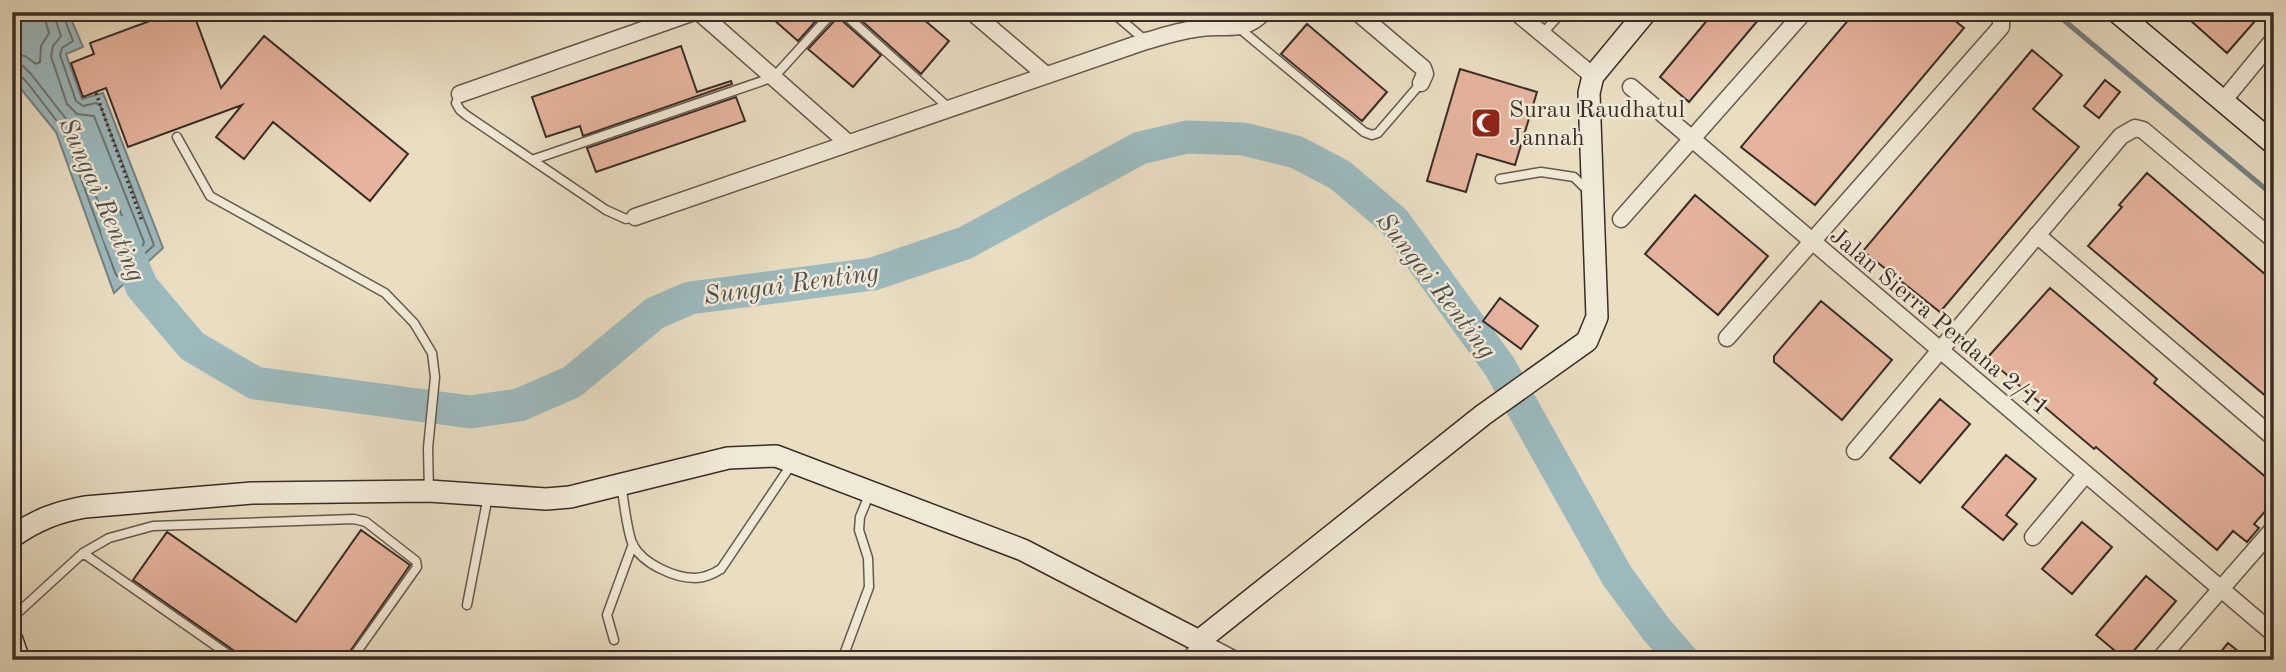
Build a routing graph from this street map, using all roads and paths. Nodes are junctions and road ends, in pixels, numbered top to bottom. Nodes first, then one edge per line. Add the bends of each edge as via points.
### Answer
1 (694, 12) edge
2 (699, 12) edge
3 (833, 12) edge
4 (842, 12) edge
5 (972, 12) edge
6 (1112, 12) edge
7 (1357, 12) edge
8 (1516, 12) edge
9 (1562, 12) edge
10 (1646, 12) edge
11 (1804, 12) edge
12 (2001, 12) edge
13 (2118, 12) edge
14 (1261, 13) edge
15 (1210, 20) edge
16 (1239, 28) junction
17 (1542, 34) junction
18 (2274, 39) edge
19 (1146, 41) junction
20 (1046, 75) junction
21 (774, 76) junction
22 (1593, 76) junction
23 (1421, 83) joint
24 (1632, 87) dead end
25 (96, 93) dead end
26 (460, 94) joint
27 (2223, 100) junction
28 (949, 108) junction
29 (177, 137) dead end
30 (1692, 139) junction
31 (848, 143) junction
32 (2274, 144) edge
33 (532, 160) junction
34 (1500, 179) dead end
35 (1592, 195) junction
36 (635, 217) joint
37 (1621, 219) dead end
38 (142, 221) dead end
39 (2037, 235) junction
40 (2274, 240) edge
41 (1812, 242) junction
42 (1727, 338) dead end
43 (1940, 351) junction
44 (2274, 438) edge
45 (1855, 451) dead end
46 (793, 462) junction
47 (2085, 475) junction
48 (621, 484) junction
49 (429, 491) junction
50 (870, 492) junction
51 (488, 496) junction
52 (2273, 531) edge
53 (12, 537) edge
54 (2032, 537) dead end
55 (633, 544) junction
56 (83, 553) junction
57 (2220, 589) junction
58 (467, 605) dead end
59 (12, 618) edge
60 (2274, 634) edge
61 (12, 640) edge
62 (614, 640) dead end
63 (1199, 641) junction
64 (19, 660) edge
65 (236, 660) edge
66 (351, 660) edge
67 (842, 660) edge
68 (1184, 660) edge
69 (1235, 660) edge
70 (2159, 660) edge

1 - 26 street
2 - 21 street
3 - 21 lane
4 - 28 lane
5 - 20 street
6 - 19 lane
7 - 23 street via 1423,68
8 - 17 street
9 - 17 lane
10 - 22 street
11 - 30 street
12 - 41 street via 2001,27
13 - 27 street
14 - 16 street
15 - 16 street
15 - 19 street
16 - 23 lane via 1372,135
17 - 22 street
18 - 27 street
19 - 20 street
20 - 28 street
21 - 31 street
21 - 33 lane
22 - 35 street via 1589,93
24 - 30 street, Jalan Sierra Perdana 2/11
25 - 38 path
26 - 33 lane via 456,103 460,110
27 - 32 street
28 - 31 street
29 - 49 lane via 210,196 385,293 414,323 432,353 435,377
30 - 37 street
30 - 41 street, Jalan Sierra Perdana 2/11
31 - 36 street
33 - 36 lane via 606,210 626,219
34 - 35 lane via 1541,172 1574,177
35 - 63 street via 1597,317 1587,341 1483,415
39 - 40 street via 2121,136 2135,128
39 - 43 street
39 - 44 street
41 - 42 street
41 - 43 street, Jalan Sierra Perdana 2/11
43 - 45 street
43 - 47 street, Jalan Sierra Perdana 2/11
46 - 48 street via 776,456 728,458
46 - 50 street
46 - 55 lane via 721,569 711,576 681,576 659,568
47 - 54 street
47 - 57 street, Jalan Sierra Perdana 2/11
48 - 51 street via 569,497
48 - 55 lane
49 - 51 street
49 - 53 street via 252,493 85,507 30,524
50 - 63 street via 1023,550
50 - 67 lane via 859,530 869,587
51 - 58 lane
52 - 57 street
55 - 62 lane via 607,615
56 - 59 lane
56 - 65 lane
56 - 66 lane via 109,538 153,526 366,522 416,561 417,567
57 - 60 street, Jalan Sierra Perdana 2/11
57 - 70 street
61 - 64 street
63 - 68 lane
63 - 69 street

